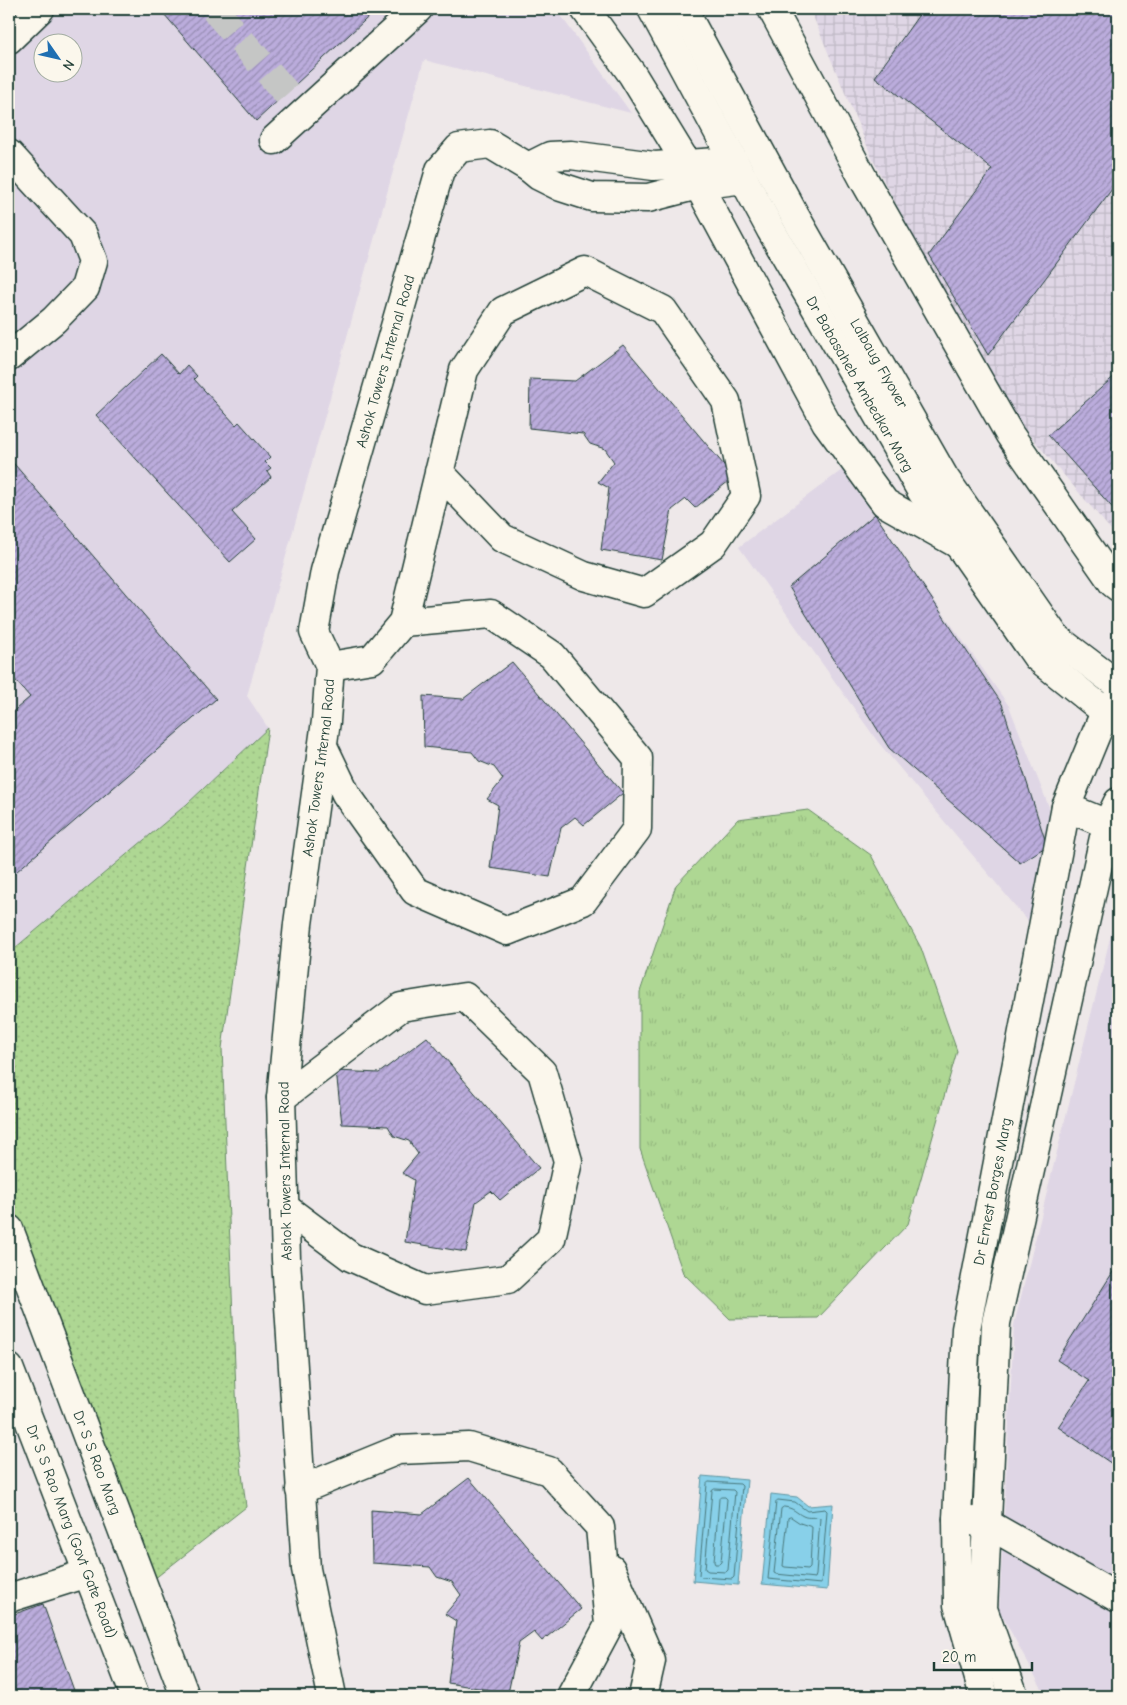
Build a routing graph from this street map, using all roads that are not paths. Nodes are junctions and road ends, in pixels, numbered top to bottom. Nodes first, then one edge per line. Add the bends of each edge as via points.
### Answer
1 (40, 9) edge
2 (418, 9) edge
3 (584, 9) edge
4 (652, 9) edge
5 (683, 9) edge
6 (701, 9) edge
7 (772, 9) edge
8 (9, 39) edge
9 (274, 140) dead end
10 (9, 154) edge
11 (528, 167) junction
12 (739, 170) junction
13 (693, 175) junction
14 (9, 358) edge
15 (439, 472) junction
16 (958, 544) junction
17 (1118, 587) edge
18 (403, 622) junction
19 (1118, 662) edge
20 (330, 666) junction
21 (1118, 685) edge
22 (1114, 711) edge
23 (323, 746) junction
24 (1066, 807) junction
25 (1111, 829) edge
26 (281, 1098) junction
27 (284, 1207) junction
28 (9, 1229) edge
29 (9, 1368) edge
30 (960, 1447) junction
31 (991, 1449) junction
32 (300, 1490) junction
33 (958, 1518) junction
34 (986, 1523) junction
35 (602, 1548) junction
36 (88, 1573) junction
37 (9, 1598) edge
38 (1118, 1598) edge
39 (135, 1696) edge
40 (185, 1696) edge
41 (332, 1696) edge
42 (571, 1696) edge
43 (643, 1696) edge
44 (984, 1696) edge
45 (1014, 1696) edge

1 - 8 main road
2 - 9 main road via 299,108
3 - 13 main road via 632,74
4 - 12 main road, Dr Babasaheb Ambedkar Marg
5 - 21 main road, Lalbaug Flyover via 795,216 944,477 1056,638
6 - 19 main road, Lalbaug Flyover via 809,208 957,467 1064,620
7 - 17 main road via 863,178 1010,435
10 - 14 main road via 82,235 93,261 85,288 54,320
11 - 13 main road via 550,156 571,155 654,166
11 - 13 main road, Ashok Towers Internal Road via 561,187 592,197 648,198
11 - 20 main road, Ashok Towers Internal Road via 490,144 459,148 440,170 325,570 314,632
12 - 13 main road
12 - 16 main road, Dr Babasaheb Ambedkar Marg via 922,492
13 - 16 main road via 826,422 885,503
15 - 15 main road via 464,370 503,311 584,271 663,310 726,401 746,496 713,544 644,593 584,576 502,538
15 - 18 main road
16 - 22 main road, Dr Babasaheb Ambedkar Marg via 1036,657
18 - 20 main road via 372,659
18 - 23 main road via 492,614 552,655 638,758 637,830 583,901 507,931 415,892 346,794
20 - 23 main road, Ashok Towers Internal Road
22 - 24 main road, Dr Ernest Borges Marg
23 - 26 main road, Ashok Towers Internal Road via 298,924
24 - 25 main road
24 - 30 main road, Dr Ernest Borges Marg via 966,1329
25 - 31 main road, Dr Ernest Borges Marg via 996,1323
26 - 27 main road, Ashok Towers Internal Road
26 - 27 main road via 401,1007 465,997 542,1072 568,1161 551,1239 508,1279 425,1290 351,1256
27 - 32 main road, Ashok Towers Internal Road
28 - 40 main road, Dr S S Rao Marg
29 - 36 main road, Dr S S Rao Marg (Govt Gate Road)
30 - 31 main road
30 - 33 main road, Dr Ernest Borges Marg
31 - 34 main road, Dr Ernest Borges Marg
32 - 35 main road via 398,1450 469,1447 550,1471 600,1527
32 - 41 main road, Ashok Towers Internal Road via 306,1568
33 - 34 main road
33 - 44 main road, Dr Ernest Borges Marg via 958,1605
34 - 38 main road
34 - 45 main road, Dr Ernest Borges Marg via 983,1608
35 - 42 main road via 609,1625
35 - 43 main road via 651,1661
36 - 37 main road
36 - 39 main road, Dr S S Rao Marg (Govt Gate Road)

